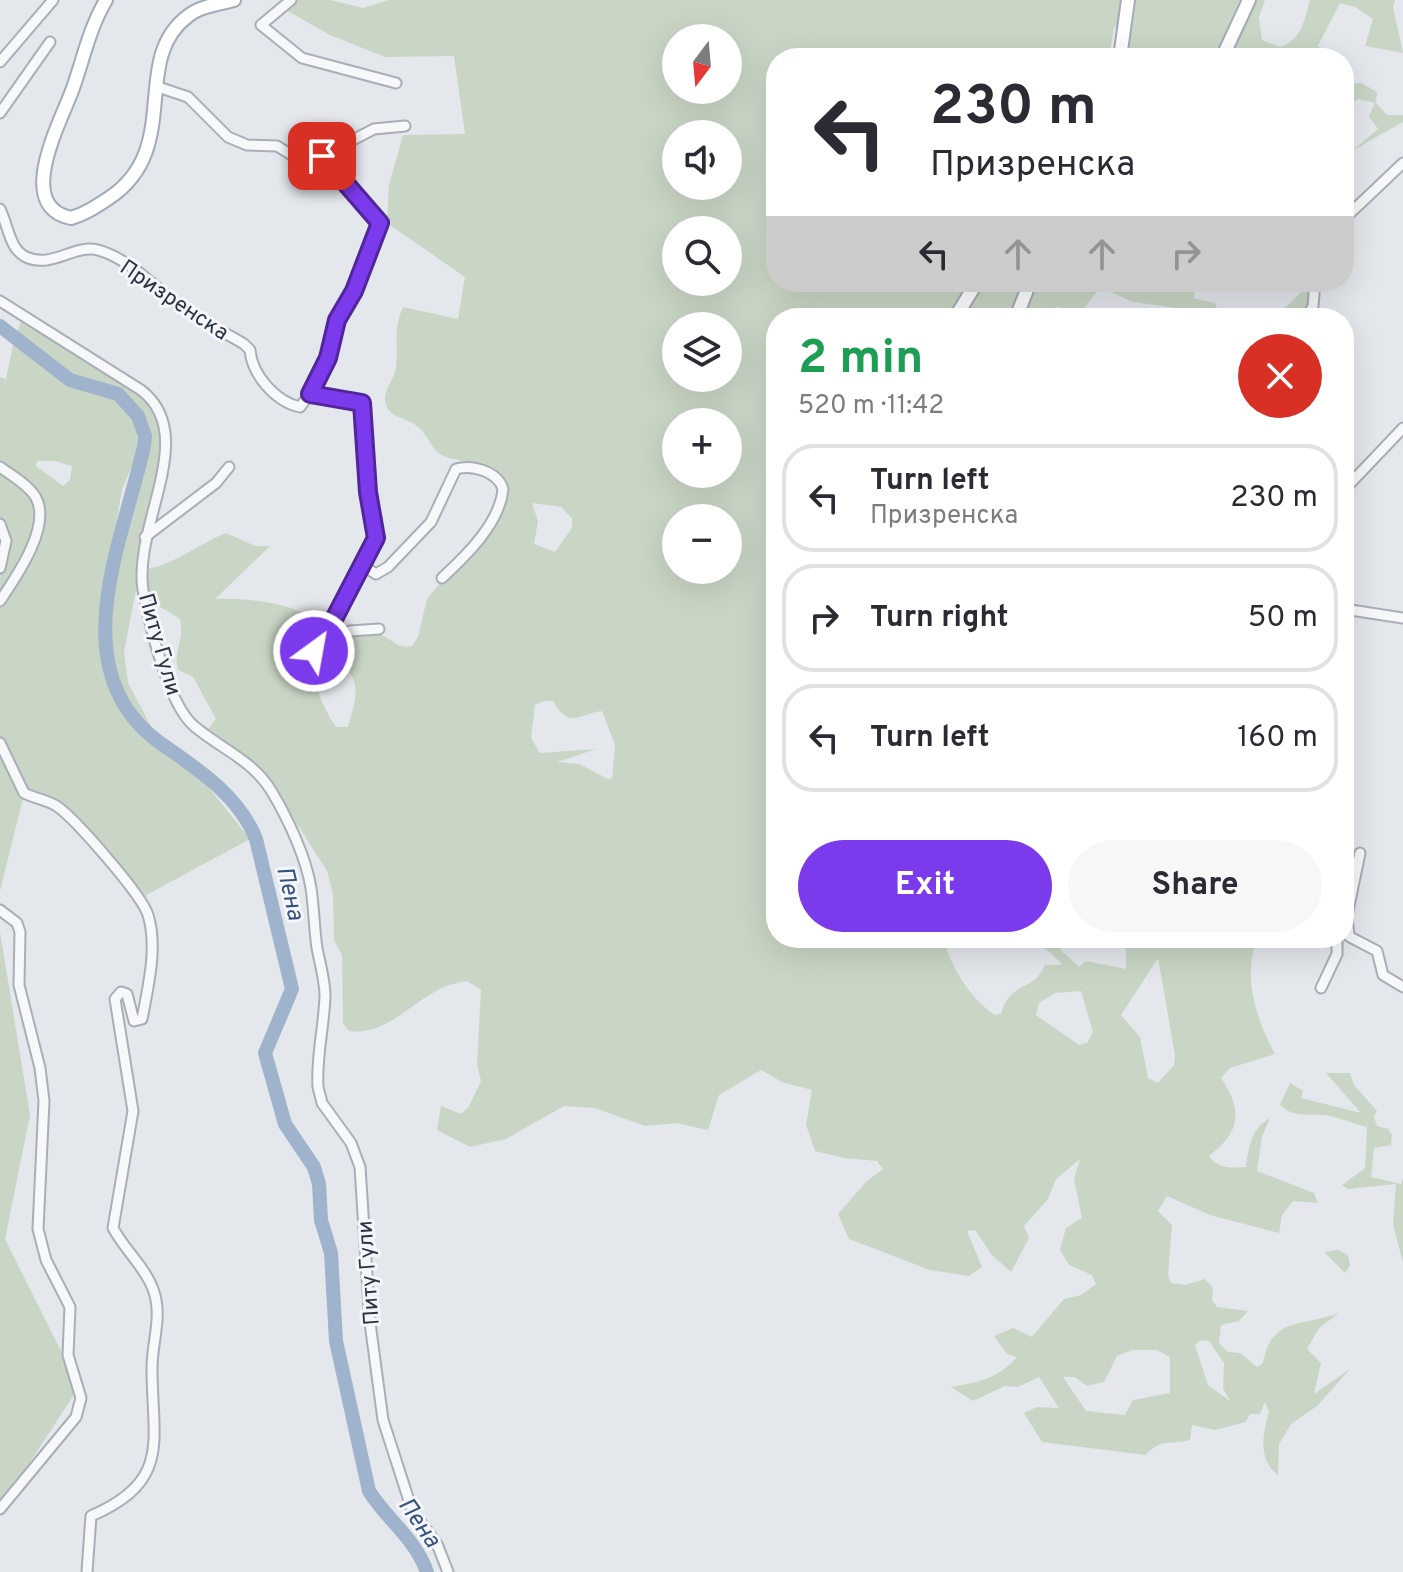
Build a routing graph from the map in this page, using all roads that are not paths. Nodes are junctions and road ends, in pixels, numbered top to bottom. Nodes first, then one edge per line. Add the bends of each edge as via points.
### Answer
1 (53, 0) edge
2 (106, 0) edge
3 (234, 0) edge
4 (291, 0) edge
5 (1128, 0) edge
6 (1249, 0) edge
7 (50, 42) dead end
8 (1121, 48) edge
9 (1227, 48) edge
10 (0, 62) edge
11 (396, 83) dead end
12 (158, 87) junction
13 (0, 113) edge
14 (405, 126) dead end
15 (322, 156) junction
16 (1403, 163) edge
17 (0, 209) edge
18 (1354, 210) edge
19 (0, 301) edge
20 (310, 394) junction
21 (1403, 428) edge
22 (0, 467) edge
23 (229, 467) dead end
24 (1354, 479) edge
25 (0, 524) edge
26 (145, 537) junction
27 (362, 565) junction
28 (0, 568) edge
29 (442, 578) dead end
30 (0, 601) edge
31 (1354, 611) edge
32 (1403, 618) edge
33 (379, 629) dead end
34 (0, 743) edge
35 (1360, 853) dead end
36 (1354, 882) edge
37 (0, 910) edge
38 (1354, 938) edge
39 (1337, 948) edge
40 (1403, 987) edge
41 (1321, 988) dead end
42 (0, 1509) edge
43 (87, 1572) edge
44 (448, 1572) edge

1 - 10 street
2 - 12 main road via 48,150 44,192 53,212 80,216 134,176 147,153
3 - 12 main road via 190,14 173,30 161,50
4 - 11 street via 261,25 288,49 313,63
5 - 8 main road
6 - 9 main road
7 - 13 street
12 - 15 street via 188,97 240,143 269,143 298,159
14 - 15 street via 354,136
15 - 20 street via 380,223
16 - 18 street
17 - 20 street, Призренска via 15,247 27,258 57,260 85,249 106,253 181,308 244,344 260,378 288,404 300,407
19 - 26 street, Питу Гули via 130,382 158,407 168,441
20 - 27 street, Призренска via 362,403 376,538
21 - 24 street
22 - 30 street via 33,493 40,513 35,534
23 - 26 street
25 - 28 street via 6,541
26 - 44 street, Питу Гули via 143,589 180,707 194,726 261,776 307,873 324,988 318,1087 360,1167 379,1400 412,1510 437,1544
27 - 29 street via 376,574 388,567 438,512 456,469 470,467 495,476 503,489 498,510
27 - 33 street, Призренска via 334,619 317,634 314,651 350,631
31 - 32 street
34 - 43 street via 24,793 68,815 139,899 150,924 142,1019 134,1021 129,1014 127,994 121,992 115,999 133,1111 113,1228 153,1287 157,1307 153,1454 146,1477 91,1516
35 - 36 street
37 - 42 street via 20,932 19,985 44,1101 38,1229 46,1260 70,1307 68,1355 81,1398 76,1417
38 - 40 street via 1377,951 1383,975
39 - 41 street

